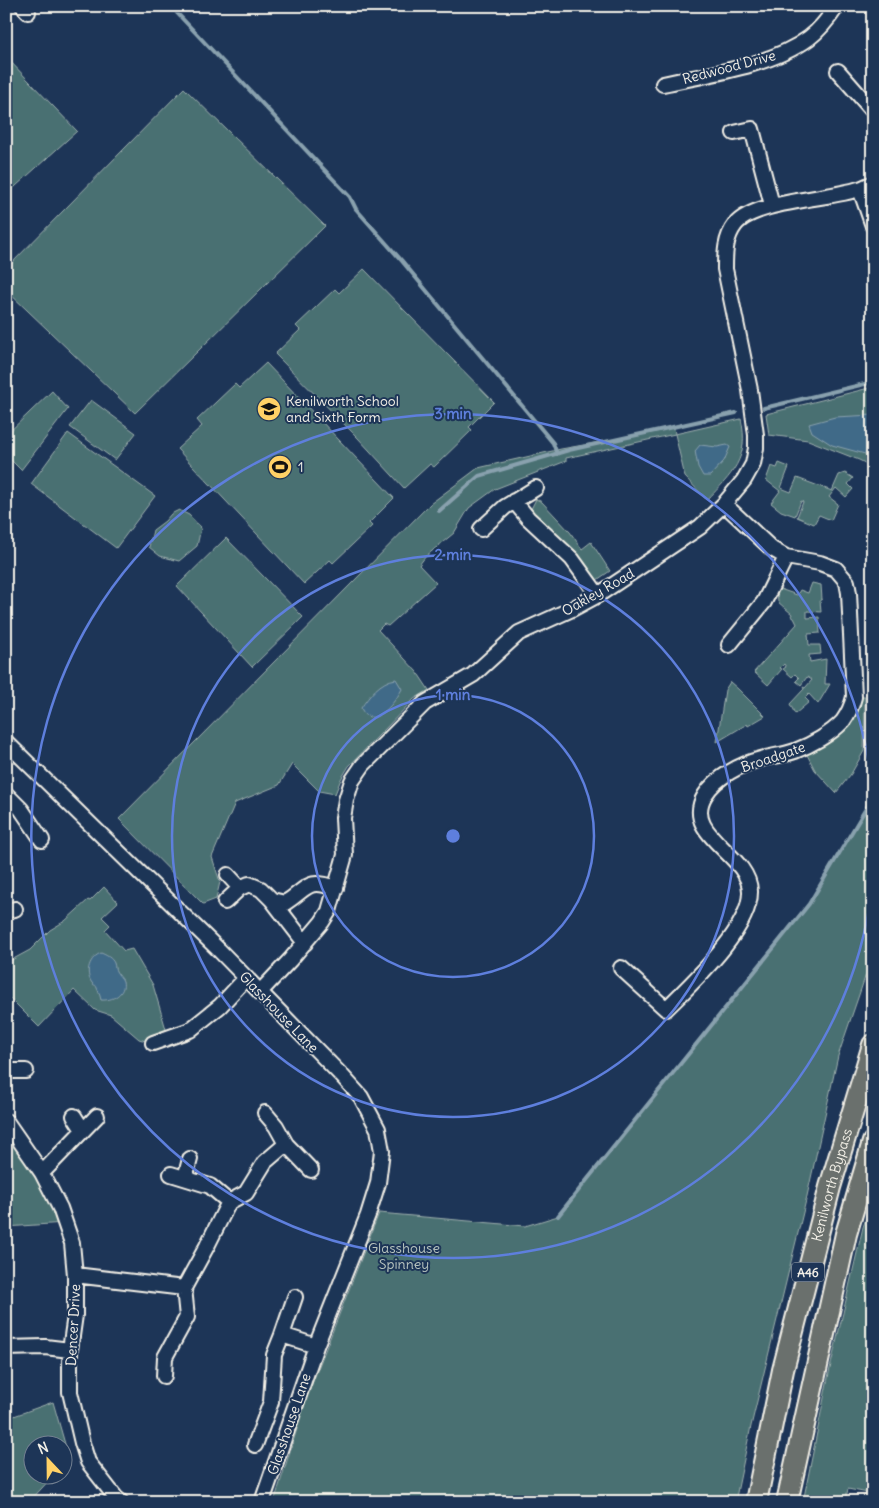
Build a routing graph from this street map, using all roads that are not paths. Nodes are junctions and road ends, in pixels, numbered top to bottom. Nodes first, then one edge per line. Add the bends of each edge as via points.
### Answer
1 (837, 6) edge
2 (838, 71) dead end
3 (663, 84) dead end
4 (873, 111) edge
5 (734, 133) dead end
6 (867, 186) edge
7 (772, 205) junction
8 (873, 226) edge
9 (536, 488) dead end
10 (514, 501) junction
11 (724, 504) junction
12 (481, 529) dead end
13 (786, 557) junction
14 (598, 595) junction
15 (728, 645) dead end
16 (6, 742) edge
17 (6, 794) edge
18 (42, 840) dead end
19 (228, 875) dead end
20 (240, 888) junction
21 (334, 894) junction
22 (272, 900) junction
23 (226, 902) dead end
24 (304, 943) junction
25 (621, 968) dead end
26 (246, 978) junction
27 (260, 992) junction
28 (153, 1043) dead end
29 (873, 1045) edge
30 (7, 1068) edge
31 (26, 1071) dead end
32 (265, 1113) dead end
33 (74, 1116) dead end
34 (97, 1116) dead end
35 (6, 1121) edge
36 (83, 1130) junction
37 (873, 1142) edge
38 (286, 1144) junction
39 (190, 1159) dead end
40 (311, 1170) dead end
41 (42, 1174) junction
42 (171, 1174) dead end
43 (185, 1178) junction
44 (228, 1202) junction
45 (75, 1275) junction
46 (184, 1288) junction
47 (295, 1297) dead end
48 (282, 1335) junction
49 (316, 1346) junction
50 (6, 1348) edge
51 (70, 1350) junction
52 (164, 1376) dead end
53 (255, 1445) dead end
54 (117, 1500) edge
55 (262, 1502) edge
56 (756, 1502) edge
57 (786, 1502) edge

1 - 3 street, Redwood Drive via 810,38 784,52 750,65 701,70
2 - 4 street
5 - 7 street via 752,129
6 - 7 street
6 - 8 street
7 - 11 street, Oakley Road via 736,224 725,251 725,269 750,390 756,448 753,464 744,480
9 - 10 street
10 - 12 street
10 - 14 street via 572,559
11 - 13 street, Broadgate via 772,549
11 - 14 street, Oakley Road via 700,527
13 - 15 street via 764,602
13 - 25 street, Broadgate via 831,566 842,574 846,582 854,697 848,713 821,737 794,751 741,767 718,781 705,795 700,814 703,824 712,838 741,865 750,890 746,909 729,941 714,960 666,1009
14 - 21 street, Oakley Road via 520,633 473,675 425,703 363,765 352,781 346,800 343,818 345,855
16 - 26 street, Glasshouse Lane
17 - 18 street via 21,809
19 - 20 street
20 - 22 street via 249,884 261,889
20 - 23 street
21 - 22 street via 323,884 316,883 305,887 285,903
21 - 24 street, Oakley Road via 326,917
22 - 24 street
24 - 27 street, Oakley Road
26 - 27 street, Glasshouse Lane
26 - 28 street via 220,1006 190,1030
27 - 49 street, Glasshouse Lane via 362,1097 378,1129 382,1151 378,1183 368,1216
29 - 56 highway, Kenilworth Bypass / A46 via 830,1187 786,1360
30 - 31 street
32 - 38 street
33 - 36 street
34 - 36 street
35 - 41 street, Dencer Drive
36 - 41 street
37 - 57 highway, Kenilworth Bypass / A46 via 846,1234
38 - 40 street
38 - 44 street via 265,1162 246,1193
39 - 43 street
41 - 45 street, Dencer Drive via 60,1208 72,1243
42 - 43 street
43 - 44 street via 210,1186
44 - 46 street
45 - 46 street
45 - 51 street, Dencer Drive via 75,1315
46 - 52 street via 187,1317 164,1357
47 - 48 street, Glasshouse Lane
48 - 49 street
48 - 53 street, Glasshouse Lane via 274,1355 271,1402
49 - 55 street, Glasshouse Lane
50 - 51 street
51 - 54 street, Dencer Drive via 70,1392 82,1443 88,1462

